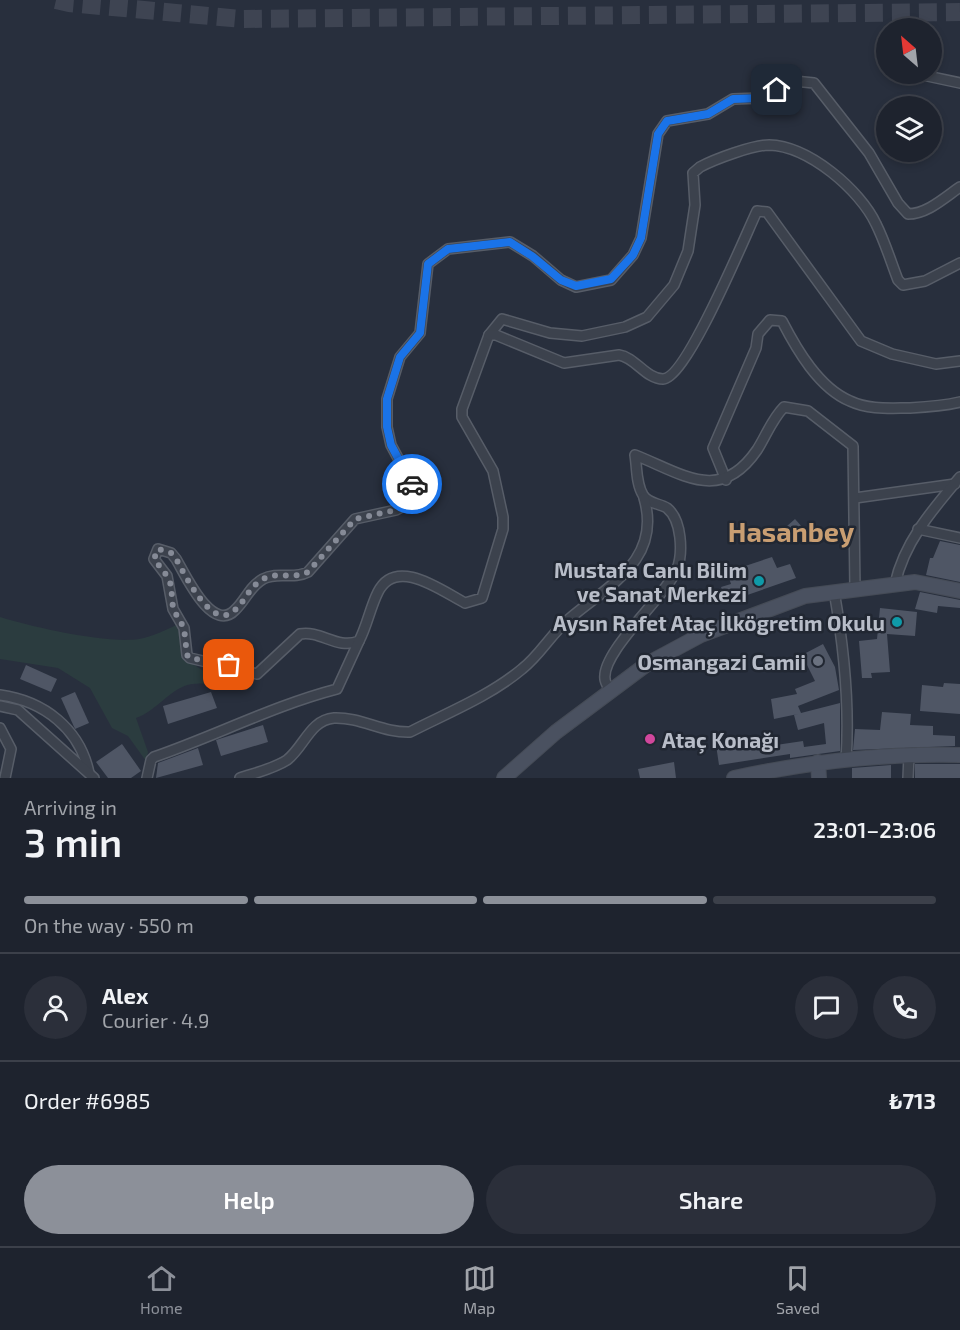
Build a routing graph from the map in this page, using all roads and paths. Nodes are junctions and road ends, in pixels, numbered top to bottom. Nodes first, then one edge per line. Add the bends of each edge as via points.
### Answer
1 (942, 79) edge
2 (960, 83) edge
3 (960, 187) edge
4 (960, 264) edge
5 (489, 335) junction
6 (960, 361) edge
7 (960, 402) edge
8 (726, 480) junction
9 (957, 480) edge
10 (643, 495) junction
11 (855, 498) junction
12 (918, 529) junction
13 (960, 538) edge
14 (895, 584) junction
15 (855, 588) junction
16 (834, 591) junction
17 (960, 591) edge
18 (359, 641) junction
19 (611, 692) junction
20 (0, 695) edge
21 (0, 706) edge
22 (0, 728) edge
23 (909, 755) junction
24 (960, 755) edge
25 (846, 760) junction
26 (818, 762) junction
27 (92, 776) edge
28 (5, 778) edge
29 (147, 778) edge
30 (240, 778) edge
31 (504, 778) edge
32 (734, 778) edge
33 (819, 778) edge
34 (908, 778) edge

1 - 2 street
3 - 18 street via 926,210 908,214 869,153 814,83 794,81 761,98 733,99 708,114 667,121 658,134 641,238 633,255 611,279 576,286 561,280 510,242 448,249 435,256 428,264 420,333 400,357 387,399 391,445 416,499 396,510 355,519 308,572 299,577 264,578 228,615 221,616 205,605 171,553 158,549 155,553 156,563 171,585 172,604 182,623 185,650 190,658 256,674 300,634 343,645
4 - 5 street via 925,281 903,285 897,280 876,222 841,178 800,155 768,145 709,162 693,173 695,205 688,251 674,285 647,317 625,327 582,336 550,333 502,319
5 - 6 street via 564,363 619,355 627,356 655,376 670,376 696,343 757,211 767,212 861,341 892,354 936,364
5 - 18 street via 462,409 462,417 493,471 503,517 485,592 476,602 465,603 414,577 398,576 379,590
7 - 8 street via 939,408 881,409 850,401 810,365 782,321 770,320 758,334 756,348 713,448
8 - 10 street via 708,482 692,478 635,455
8 - 11 street via 753,456 776,415 784,408 793,408 808,411 853,446
9 - 11 street
9 - 12 street
10 - 19 street via 673,515 680,547 678,567 606,668 605,680
10 - 30 street via 648,531 632,566 568,620 507,681 410,732 396,733 350,719 324,721 284,762
11 - 15 street
12 - 13 street
12 - 14 street via 899,565
14 - 15 main road
14 - 17 main road via 915,582
15 - 16 main road
16 - 19 main road via 805,596 701,635 647,664
16 - 25 street via 849,717
18 - 29 street via 337,689 303,698 154,757
19 - 31 main road via 556,732
20 - 27 street via 46,709 85,751
21 - 27 street via 18,710
22 - 28 street via 11,749
23 - 24 main road
23 - 25 main road
23 - 34 street
25 - 26 main road
26 - 32 main road
26 - 33 main road

